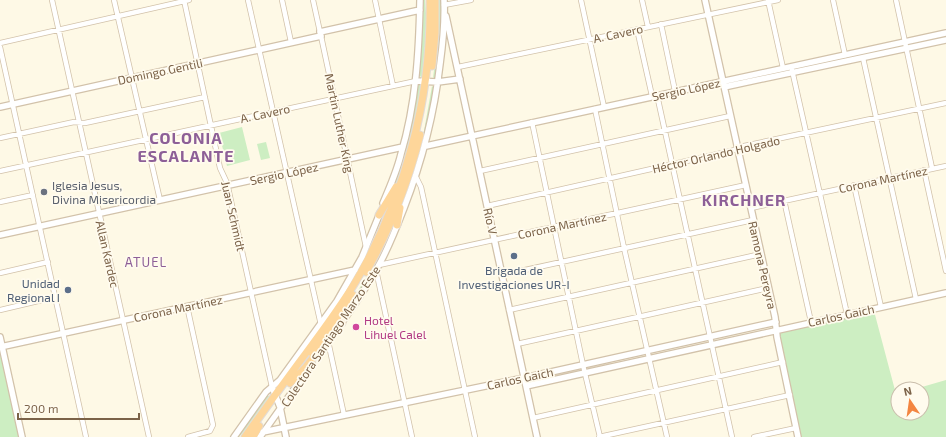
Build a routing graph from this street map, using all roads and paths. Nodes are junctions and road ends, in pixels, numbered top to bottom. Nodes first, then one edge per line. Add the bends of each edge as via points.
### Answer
1 (52, 0) edge
2 (114, 0) edge
3 (186, 0) edge
4 (248, 0) edge
5 (282, 0) edge
6 (313, 0) edge
7 (375, 0) edge
8 (420, 0) edge
9 (426, 0) edge
10 (430, 0) edge
11 (436, 0) edge
12 (471, 0) edge
13 (581, 0) edge
14 (642, 0) edge
15 (705, 0) edge
16 (778, 0) edge
17 (833, 0) edge
18 (896, 0) edge
19 (769, 1) edge
20 (444, 3) edge
21 (420, 10) junction
22 (708, 14) junction
23 (118, 16) junction
24 (379, 19) junction
25 (430, 19) junction
26 (660, 24) junction
27 (648, 27) junction
28 (58, 29) junction
29 (637, 29) junction
30 (946, 33) edge
31 (320, 34) junction
32 (589, 39) junction
33 (946, 40) edge
34 (0, 42) edge
35 (291, 42) junction
36 (905, 42) junction
37 (0, 47) edge
38 (906, 48) junction
39 (259, 49) junction
40 (845, 55) junction
41 (862, 58) junction
42 (198, 63) junction
43 (458, 67) junction
44 (783, 68) junction
45 (792, 69) junction
46 (132, 78) junction
47 (460, 79) junction
48 (416, 81) junction
49 (428, 81) junction
50 (438, 82) junction
51 (723, 84) junction
52 (393, 86) junction
53 (72, 91) junction
54 (675, 91) junction
55 (654, 96) junction
56 (205, 97) junction
57 (334, 98) junction
58 (946, 103) edge
59 (13, 104) junction
60 (0, 107) edge
61 (604, 107) junction
62 (919, 108) junction
63 (595, 109) junction
64 (139, 111) junction
65 (273, 111) junction
66 (730, 116) junction
67 (876, 118) junction
68 (532, 122) junction
69 (79, 123) junction
70 (211, 124) junction
71 (665, 130) junction
72 (806, 133) junction
73 (19, 134) junction
74 (472, 136) junction
75 (0, 138) edge
76 (146, 139) junction
77 (414, 139) junction
78 (602, 144) junction
79 (426, 146) junction
80 (404, 147) junction
81 (738, 149) junction
82 (86, 152) junction
83 (540, 158) junction
84 (347, 159) junction
85 (672, 164) junction
86 (26, 165) junction
87 (412, 165) junction
88 (946, 166) edge
89 (932, 168) junction
90 (924, 170) junction
91 (0, 171) edge
92 (480, 171) junction
93 (287, 172) junction
94 (416, 177) junction
95 (610, 178) junction
96 (889, 178) junction
97 (228, 185) junction
98 (746, 185) junction
99 (854, 185) junction
100 (547, 192) junction
101 (820, 193) junction
102 (33, 195) junction
103 (680, 199) junction
104 (160, 200) junction
105 (784, 200) junction
106 (0, 202) edge
107 (487, 206) junction
108 (751, 208) junction
109 (99, 213) junction
110 (617, 213) junction
111 (379, 215) junction
112 (753, 220) junction
113 (397, 225) junction
114 (40, 226) junction
115 (554, 227) junction
116 (688, 234) junction
117 (0, 235) edge
118 (494, 240) junction
119 (366, 247) junction
120 (624, 248) junction
121 (435, 253) junction
122 (761, 254) junction
123 (48, 262) junction
124 (562, 262) junction
125 (377, 268) junction
126 (695, 268) junction
127 (355, 270) junction
128 (946, 271) edge
129 (0, 273) edge
130 (502, 275) junction
131 (311, 280) junction
132 (632, 282) junction
133 (768, 288) junction
134 (251, 293) junction
135 (946, 293) edge
136 (569, 296) junction
137 (55, 297) junction
138 (916, 299) junction
139 (703, 302) junction
140 (187, 306) junction
141 (881, 307) junction
142 (0, 310) edge
143 (509, 310) junction
144 (847, 314) junction
145 (640, 316) junction
146 (123, 320) junction
147 (776, 322) junction
148 (812, 322) junction
149 (342, 323) junction
150 (321, 325) junction
151 (776, 329) junction
152 (576, 330) junction
153 (63, 333) junction
154 (710, 336) junction
155 (0, 338) edge
156 (328, 341) junction
157 (517, 344) junction
158 (712, 344) junction
159 (1, 347) edge
160 (648, 350) junction
161 (649, 358) junction
162 (783, 362) junction
163 (583, 364) junction
164 (585, 372) junction
165 (719, 376) junction
166 (524, 378) junction
167 (290, 383) junction
168 (526, 386) junction
169 (272, 387) junction
170 (465, 390) junction
171 (656, 390) junction
172 (790, 395) junction
173 (276, 398) junction
174 (404, 403) junction
175 (593, 405) junction
176 (280, 409) junction
177 (726, 409) junction
178 (344, 415) junction
179 (260, 416) junction
180 (533, 418) junction
181 (664, 423) junction
182 (284, 428) junction
183 (796, 428) junction
184 (261, 432) edge
185 (22, 437) edge
186 (86, 437) edge
187 (148, 437) edge
188 (188, 437) edge
189 (234, 437) edge
190 (241, 437) edge
191 (245, 437) edge
192 (252, 437) edge
193 (286, 437) edge
194 (412, 437) edge
195 (476, 437) edge
196 (537, 437) edge
197 (599, 437) edge
198 (667, 437) edge
199 (732, 437) edge
200 (754, 437) edge
201 (798, 437) edge

1 - 28 street, Allan Kardec
2 - 23 street
3 - 23 street
3 - 42 street, Juan Schmidt
4 - 39 street
5 - 35 street
6 - 31 street, Martin Luther King
7 - 24 street
8 - 21 street, Colectora Santiago Marzo Este
9 - 25 highway
10 - 25 highway
11 - 49 highway via 433,58
12 - 20 street
13 - 32 street
14 - 27 street
15 - 22 street, Ramona Pereyra
16 - 19 street, A. Cavero
17 - 40 street
18 - 36 street
19 - 22 street, A. Cavero
19 - 44 street
20 - 43 street, Río V
20 - 50 street, Colectora Santiago Marzo Este
21 - 24 street, Domingo Gentili
21 - 48 street, Colectora Santiago Marzo Este
22 - 26 street, A. Cavero
22 - 51 street, Ramona Pereyra
23 - 28 street
23 - 46 street
24 - 31 street, Domingo Gentili
24 - 52 street
25 - 49 highway
26 - 27 street, A. Cavero
26 - 54 street
27 - 29 street, A. Cavero
28 - 34 street
28 - 53 street, Allan Kardec
29 - 32 street, A. Cavero
29 - 55 street
30 - 36 street, Sergio López
31 - 35 street, Domingo Gentili
31 - 57 street, Martin Luther King
32 - 43 street, A. Cavero
32 - 61 street
33 - 38 street, Sergio López
35 - 39 street, Domingo Gentili
36 - 38 street
36 - 40 street, Sergio López
37 - 59 street
38 - 41 street, Sergio López
38 - 62 street
39 - 42 street, Domingo Gentili
39 - 65 street
40 - 45 street, Sergio López
41 - 45 street, Sergio López
41 - 67 street
42 - 46 street, Domingo Gentili
42 - 56 street, Juan Schmidt
43 - 47 street, Río V
44 - 45 street, Sergio López
44 - 51 street, Sergio López
45 - 51 street, Sergio López
45 - 72 street
46 - 53 street, Domingo Gentili
46 - 64 street
47 - 50 street, A. Cavero
47 - 74 street, Río V
48 - 49 street, A. Cavero
48 - 52 street, A. Cavero
48 - 80 street, Colectora Santiago Marzo Este
49 - 50 street, A. Cavero
49 - 77 highway
49 - 87 highway via 423,122
50 - 79 street, Colectora Santiago Marzo Este
51 - 54 street, Sergio López
51 - 66 street, Ramona Pereyra
52 - 57 street, A. Cavero
53 - 59 street, Domingo Gentili
53 - 69 street, Allan Kardec
54 - 55 street, Sergio López
55 - 61 street, Sergio López
55 - 71 street
56 - 64 street
56 - 70 street, Juan Schmidt
57 - 65 street, A. Cavero
57 - 84 street, Martin Luther King
58 - 62 street, Héctor Orlando Holgado
59 - 60 street, Domingo Gentili
59 - 73 street
61 - 63 street, Sergio López
62 - 67 street, Héctor Orlando Holgado
62 - 89 street
63 - 68 street, Sergio López
63 - 78 street
64 - 69 street
64 - 76 street
65 - 70 street, A. Cavero
65 - 93 street
66 - 71 street
66 - 81 street, Ramona Pereyra
67 - 72 street, Héctor Orlando Holgado
67 - 96 street
68 - 74 street, Sergio López
68 - 83 street
69 - 73 street
69 - 82 street, Allan Kardec
70 - 76 street, A. Cavero
70 - 97 street, Juan Schmidt via 220,168
71 - 78 street
71 - 85 street
72 - 81 street, Héctor Orlando Holgado
72 - 101 street
73 - 75 street
73 - 86 street
74 - 79 street, Sergio López
74 - 92 street, Río V
76 - 82 street, A. Cavero
76 - 104 street
77 - 111 highway via 396,186
77 - 173 highway via 389,214 365,264
78 - 83 street
78 - 95 street
79 - 94 street, Colectora Santiago Marzo Este
80 - 84 street, Sergio López
80 - 111 street, Colectora Santiago Marzo Este
81 - 85 street, Héctor Orlando Holgado
81 - 98 street, Ramona Pereyra
82 - 86 street, A. Cavero
82 - 109 street, Allan Kardec
83 - 92 street
83 - 100 street
84 - 93 street, Sergio López
84 - 119 street, Martin Luther King
85 - 95 street, Héctor Orlando Holgado
85 - 103 street
86 - 91 street, A. Cavero
86 - 102 street
87 - 113 highway
87 - 167 highway via 390,225 372,262 339,317
88 - 89 street, Corona Martínez
89 - 90 street, Corona Martínez
90 - 96 street, Corona Martínez
90 - 128 street
92 - 107 street, Río V
93 - 97 street, Sergio López
93 - 131 street
94 - 113 street, Colectora Santiago Marzo Este
94 - 121 street via 422,187
95 - 100 street, Héctor Orlando Holgado
95 - 110 street
96 - 99 street, Corona Martínez
96 - 138 street
97 - 104 street, Sergio López
97 - 134 street, Juan Schmidt
98 - 103 street, Corona Martínez
98 - 108 street, Ramona Pereyra
99 - 101 street, Corona Martínez
99 - 141 street
100 - 107 street, Héctor Orlando Holgado
100 - 115 street
101 - 105 street, Corona Martínez
101 - 144 street
102 - 106 street
102 - 114 street
103 - 110 street, Corona Martínez
103 - 116 street
104 - 109 street, Sergio López
105 - 108 street, Corona Martínez
105 - 148 street
107 - 118 street, Río V
108 - 112 street, Ramona Pereyra
109 - 114 street, Sergio López
109 - 146 street, Allan Kardec
110 - 115 street, Corona Martínez
110 - 120 street
111 - 119 street, Colectora Santiago Marzo Este
112 - 116 street
112 - 122 street, Ramona Pereyra
113 - 125 street, Colectora Santiago Marzo Este
114 - 117 street, Sergio López
114 - 123 street
115 - 118 street, Corona Martínez
115 - 124 street
116 - 120 street
116 - 126 street
118 - 121 street, Corona Martínez
118 - 130 street, Río V
119 - 127 street, Colectora Santiago Marzo Este
120 - 124 street
120 - 132 street
121 - 125 street, Corona Martínez
121 - 170 street
122 - 126 street
122 - 133 street, Ramona Pereyra
123 - 129 street
123 - 137 street
124 - 130 street
124 - 136 street
125 - 149 street, Colectora Santiago Marzo Este
125 - 174 street
126 - 132 street
126 - 139 street
127 - 131 street, Corona Martínez
127 - 150 street, Colectora Santiago Marzo Este
130 - 143 street, Río V
131 - 134 street, Corona Martínez
131 - 150 street
132 - 136 street
132 - 145 street
133 - 139 street
133 - 147 street, Ramona Pereyra
134 - 140 street, Corona Martínez
134 - 169 street, Juan Schmidt
135 - 138 street, Carlos Gaich
136 - 143 street
136 - 152 street
137 - 142 street
137 - 153 street
138 - 141 street, Carlos Gaich
139 - 145 street
139 - 154 street
140 - 146 street, Corona Martínez
140 - 188 street via 213,422 209,432
141 - 144 street, Carlos Gaich
143 - 157 street, Río V
144 - 148 street, Carlos Gaich
145 - 152 street
145 - 160 street
146 - 153 street, Corona Martínez
146 - 187 street, Allan Kardec
147 - 151 street, Ramona Pereyra
147 - 154 street, Carlos Gaich
148 - 151 street, Carlos Gaich
149 - 156 street, Colectora Santiago Marzo Este
149 - 167 highway
150 - 169 street, Colectora Santiago Marzo Este
151 - 158 street, Carlos Gaich
151 - 162 street, Ramona Pereyra
152 - 157 street
152 - 163 street
153 - 159 street, Corona Martínez
153 - 186 street
154 - 158 street
154 - 160 street, Carlos Gaich
155 - 159 street
156 - 176 street, Colectora Santiago Marzo Este
156 - 178 street
157 - 166 street, Río V
158 - 161 street, Carlos Gaich
158 - 165 street
159 - 185 street
160 - 161 street
160 - 163 street, Carlos Gaich
161 - 164 street, Carlos Gaich
161 - 171 street
162 - 165 street
162 - 172 street, Ramona Pereyra
163 - 164 street
163 - 166 street, Carlos Gaich
164 - 168 street, Carlos Gaich
164 - 175 street
165 - 171 street
165 - 177 street
166 - 168 street, Río V
166 - 170 street, Carlos Gaich
167 - 173 highway
168 - 180 street, Río V
169 - 173 street, Juan Schmidt
169 - 189 street, Colectora Santiago Marzo Este
170 - 174 street, Carlos Gaich
170 - 195 street
171 - 175 street
171 - 181 street
172 - 177 street
172 - 183 street, Ramona Pereyra
173 - 176 street, Juan Schmidt
173 - 179 highway
173 - 184 highway
174 - 178 street, Carlos Gaich
174 - 194 street
175 - 180 street
175 - 197 street
176 - 182 street, Juan Schmidt
176 - 184 street, Colectora Santiago Marzo Este
177 - 181 street
177 - 199 street
178 - 182 street, Carlos Gaich
179 - 190 highway
179 - 191 highway
180 - 196 street, Río V
181 - 197 street
181 - 198 street
182 - 184 street, Carlos Gaich
182 - 193 street, Juan Schmidt
183 - 200 street
183 - 201 street, Ramona Pereyra
184 - 192 highway

